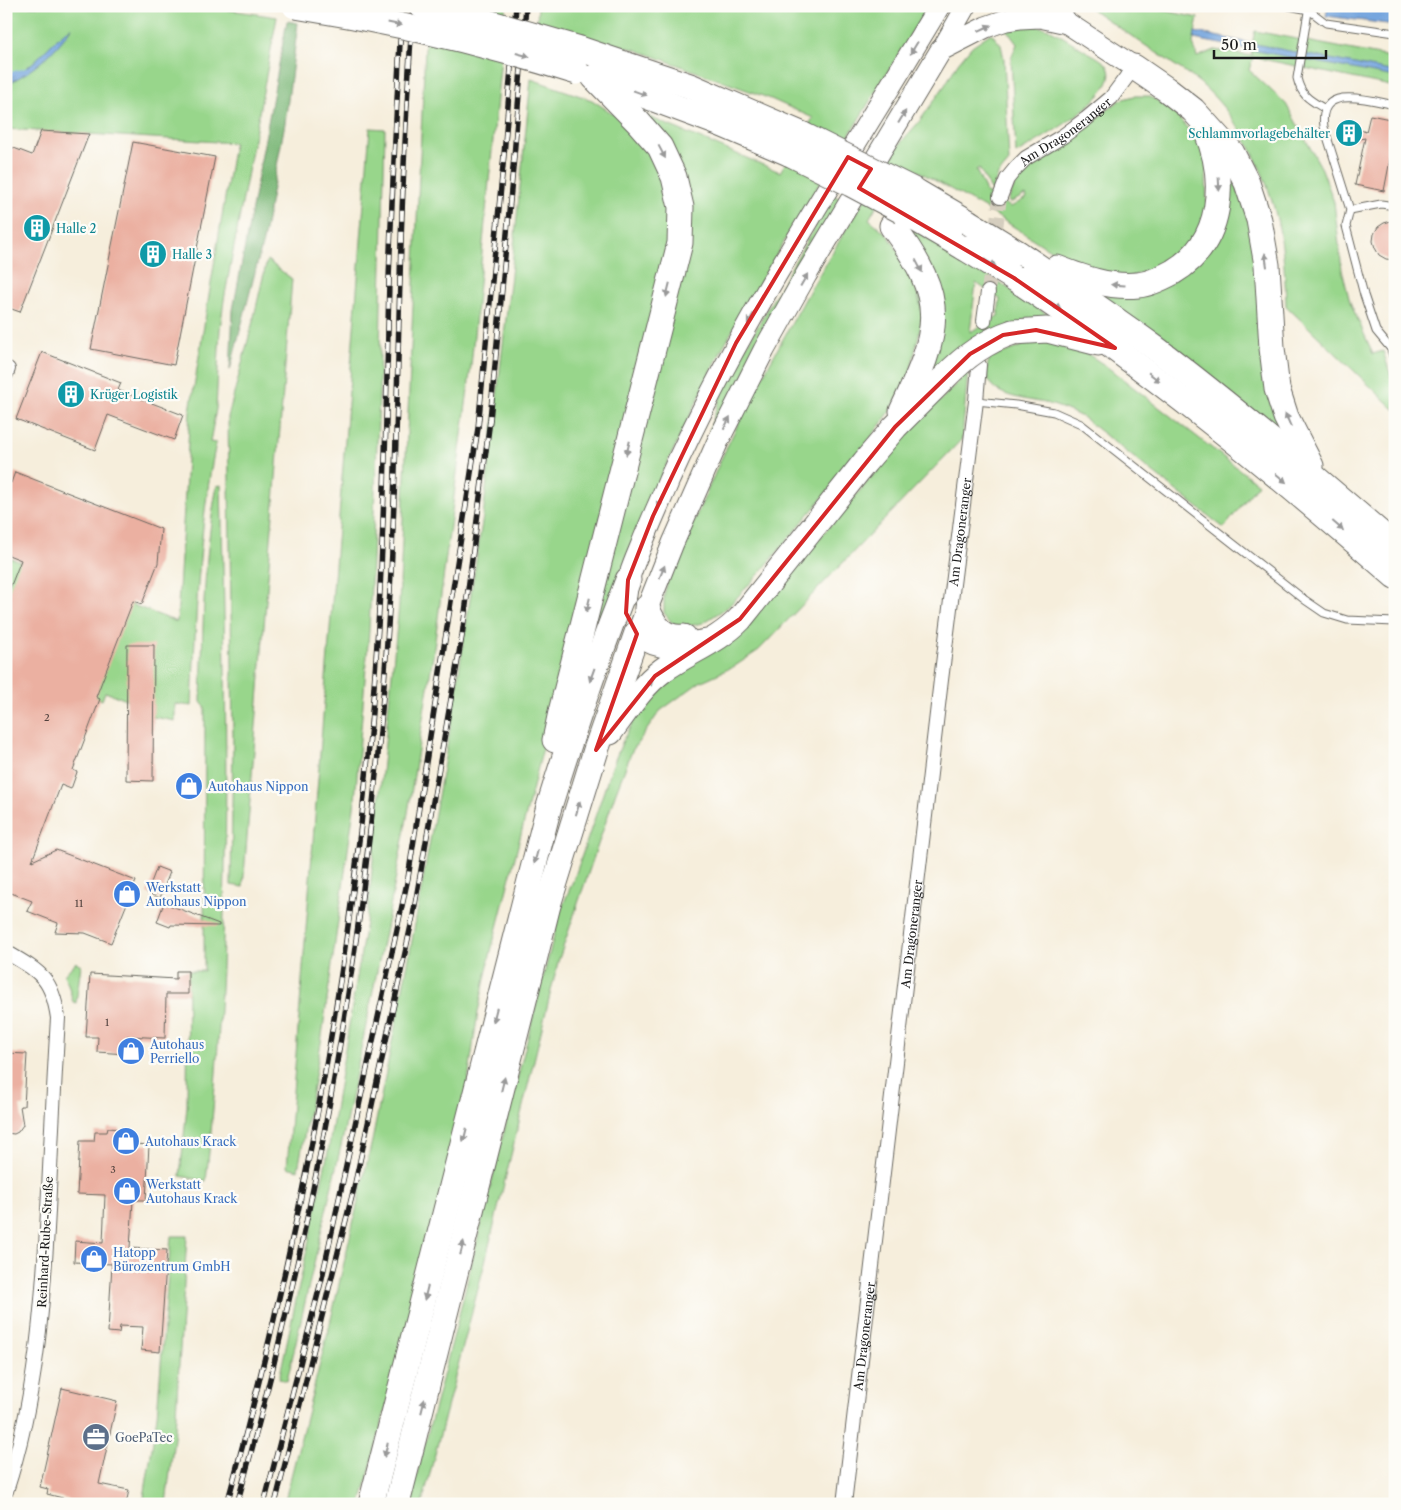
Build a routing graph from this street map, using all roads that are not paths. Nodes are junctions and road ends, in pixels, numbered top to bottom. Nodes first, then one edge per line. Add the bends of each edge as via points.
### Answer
1 (295, 6) edge
2 (422, 6) edge
3 (939, 6) edge
4 (966, 6) edge
5 (1021, 6) edge
6 (1289, 6) edge
7 (1309, 8) edge
8 (1054, 16) edge
9 (1395, 33) edge
10 (941, 50) junction
11 (584, 66) junction
12 (1134, 67) junction
13 (1395, 105) edge
14 (1325, 109) junction
15 (1202, 121) junction
16 (797, 144) junction
17 (1000, 197) tunnel mouth
18 (1395, 206) edge
19 (903, 209) junction
20 (1350, 210) junction
21 (1017, 262) junction
22 (988, 292) tunnel mouth
23 (984, 320) dead end
24 (1115, 348) junction
25 (1395, 362) edge
26 (979, 365) dead end
27 (976, 402) junction
28 (895, 427) junction
29 (1318, 479) junction
30 (1368, 537) junction
31 (1395, 546) edge
32 (1395, 576) edge
33 (628, 580) junction
34 (756, 598) junction
35 (647, 608) junction
36 (1395, 622) edge
37 (638, 633) junction
38 (707, 642) junction
39 (596, 750) junction
40 (548, 810) junction
41 (6, 952) edge
42 (6, 1491) edge
43 (371, 1504) edge
44 (398, 1504) edge
45 (844, 1504) edge

1 -> 11 highway, bridge via 443,34
2 - 11 highway, bridge via 484,21
3 -> 33 main road via 736,343 681,454
4 - 10 main road
5 - 8 main road
6 - 7 lane
7 - 9 lane via 1326,23
7 - 14 lane via 1297,78 1306,98
10 -> 8 main road via 992,24
8 - 12 main road
35 -> 10 main road via 714,450 764,350
11 - 16 highway via 690,86
11 -> 40 highway via 660,147 674,177 681,206 680,243 561,712 553,750
12 - 15 highway via 1183,102
12 - 17 street, Am Dragoneranger via 1111,98 1063,136 1026,158 1007,179
13 - 14 lane via 1344,98 1330,102
14 - 20 lane via 1324,127
15 -> 21 highway via 1214,153 1219,200 1211,232 1185,264 1150,282 1116,286
29 -> 15 highway via 1286,417 1277,389 1267,265 1253,200 1232,153
16 - 19 highway, bridge
16 - 19 highway, bridge via 851,184
18 - 20 lane via 1381,204
19 -> 21 highway, bridge via 965,248
19 - 21 highway, bridge via 968,222
19 -> 28 highway via 911,250 931,297 933,320 923,365
20 - 25 lane via 1346,226 1364,295 1376,331 1391,349
21 -> 24 highway
21 - 29 highway via 1094,304
22 - 23 street
24 - 28 highway, bridge via 1047,330 1013,332 977,348 962,360
24 -> 30 highway
26 - 27 street, Am Dragoneranger
27 - 36 lane via 1016,404 1054,412 1081,424 1324,613 1347,620
27 - 45 street, Am Dragoneranger
28 - 34 highway
29 - 30 highway
30 - 31 highway
30 - 32 highway
33 - 37 main road via 626,613
33 -> 40 highway via 574,726
34 - 35 highway via 715,627 682,637 671,637 662,632
34 - 38 highway via 735,624
35 - 37 main road
37 - 38 highway via 665,646 682,647
37 - 39 highway
39 -> 38 highway via 655,676
44 -> 39 highway via 548,905
40 -> 43 highway
41 - 42 street, Reinhard-Rube-Straße via 42,976 52,989 58,1018 38,1352 29,1406

